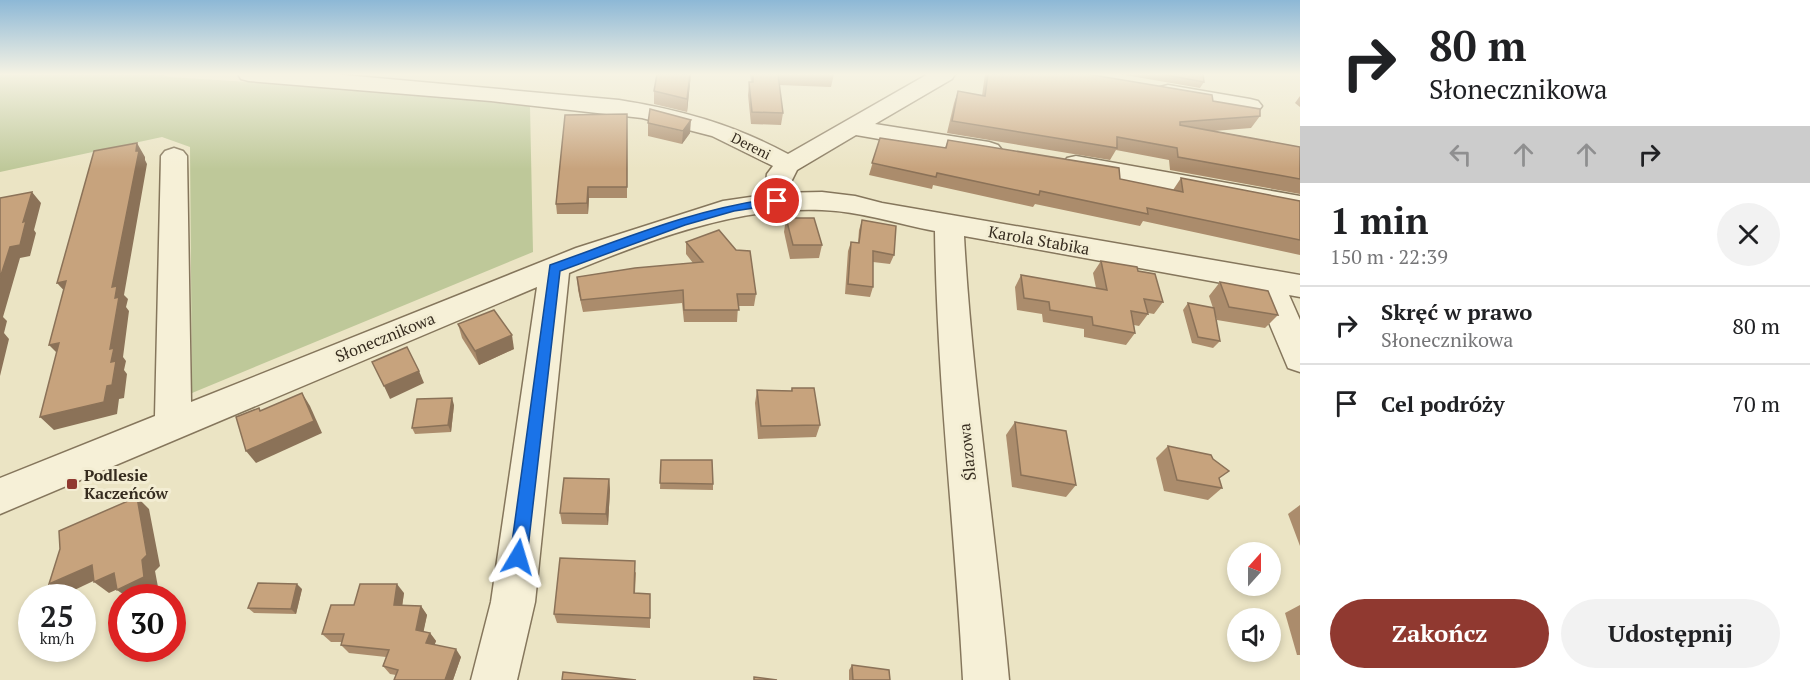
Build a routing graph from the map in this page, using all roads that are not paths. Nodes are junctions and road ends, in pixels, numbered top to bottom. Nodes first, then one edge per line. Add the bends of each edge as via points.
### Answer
1 (601, 106) edge
2 (889, 106) edge
3 (852, 127) junction
4 (1015, 154) edge
5 (174, 156) dead end
6 (1050, 160) edge
7 (788, 164) junction
8 (777, 201) junction
9 (1300, 205) edge
10 (949, 224) junction
11 (555, 268) junction
12 (1266, 280) junction
13 (1300, 286) edge
14 (1300, 359) edge
15 (173, 425) junction
16 (0, 496) edge
17 (494, 680) edge
18 (986, 680) edge

1 - 7 street, Dereni via 709,127
2 - 3 street
3 - 4 street
3 - 7 street
5 - 15 street
6 - 9 street
7 - 8 street via 780,174
8 - 10 street, Karola Stabika via 855,205
8 - 11 street, Słonecznikowa via 733,207 692,219
10 - 12 street, Karola Stabika
10 - 18 street, Ślazowa via 952,306
11 - 15 street, Słonecznikowa
11 - 17 street via 513,602
12 - 13 street, Karola Stabika
12 - 14 street
15 - 16 street, Słonecznikowa

